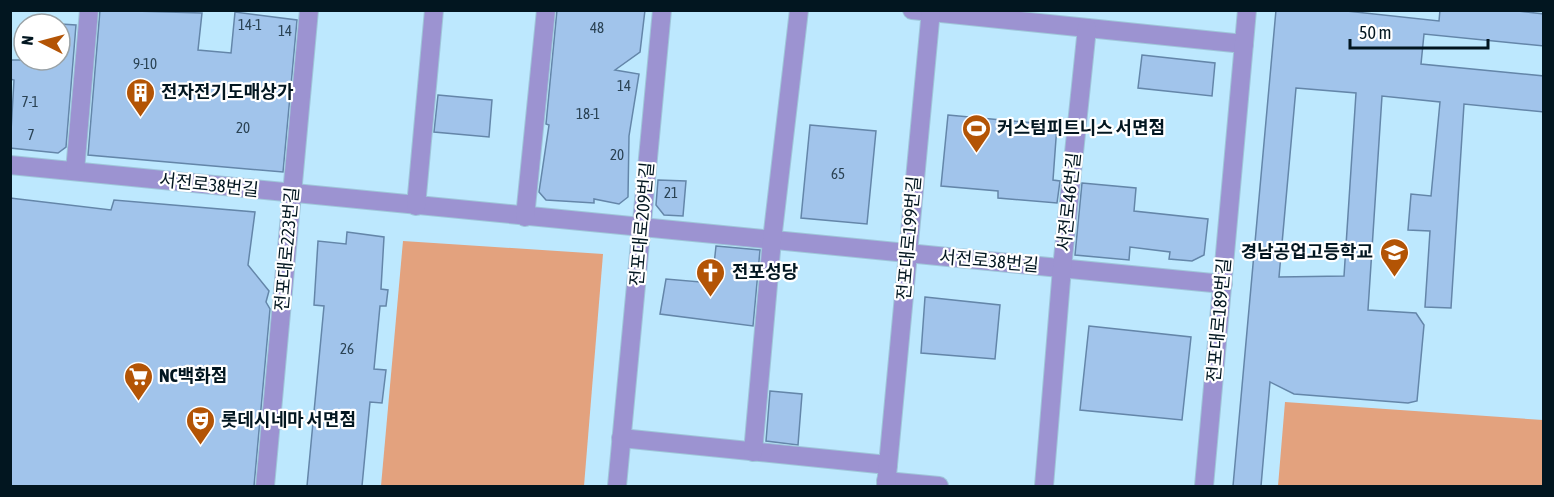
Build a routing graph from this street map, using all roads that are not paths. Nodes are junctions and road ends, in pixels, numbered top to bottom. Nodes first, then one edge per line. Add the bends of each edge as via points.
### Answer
1 (89, 10) edge
2 (309, 10) edge
3 (434, 10) edge
4 (546, 10) edge
5 (662, 10) edge
6 (799, 10) edge
7 (912, 10) edge
8 (1247, 10) edge
9 (931, 11) edge
10 (1087, 28) junction
11 (1244, 44) junction
12 (10, 165) edge
13 (75, 171) junction
14 (292, 194) junction
15 (416, 206) junction
16 (525, 216) junction
17 (641, 228) junction
18 (772, 240) junction
19 (908, 254) junction
20 (1062, 268) junction
21 (1223, 284) junction
22 (621, 438) junction
23 (753, 452) junction
24 (886, 477) edge
25 (265, 486) edge
26 (617, 486) edge
27 (939, 486) edge
28 (1044, 486) edge
29 (1204, 486) edge

1 - 13 street
2 - 14 street, 전포대로223번길
3 - 15 street
4 - 16 street
5 - 17 street, 전포대로209번길
6 - 18 street
7 - 9 street
8 - 11 street, 전포대로189번길
9 - 10 street
9 - 19 street, 전포대로199번길
10 - 11 street
10 - 20 street, 서전로46번길
11 - 21 street, 전포대로189번길
12 - 13 street, 서전로38번길
13 - 14 street, 서전로38번길
14 - 15 street, 서전로38번길
14 - 25 street, 전포대로223번길
15 - 16 street, 서전로38번길
16 - 17 street, 서전로38번길
17 - 18 street, 서전로38번길
17 - 22 street, 전포대로209번길
18 - 19 street, 서전로38번길
18 - 23 street
19 - 20 street, 서전로38번길
19 - 24 street, 전포대로199번길
20 - 21 street, 서전로38번길
20 - 28 street, 서전로38번길
21 - 29 street, 전포대로189번길
22 - 23 street
22 - 26 street, 전포대로209번길
23 - 24 street
24 - 27 street

